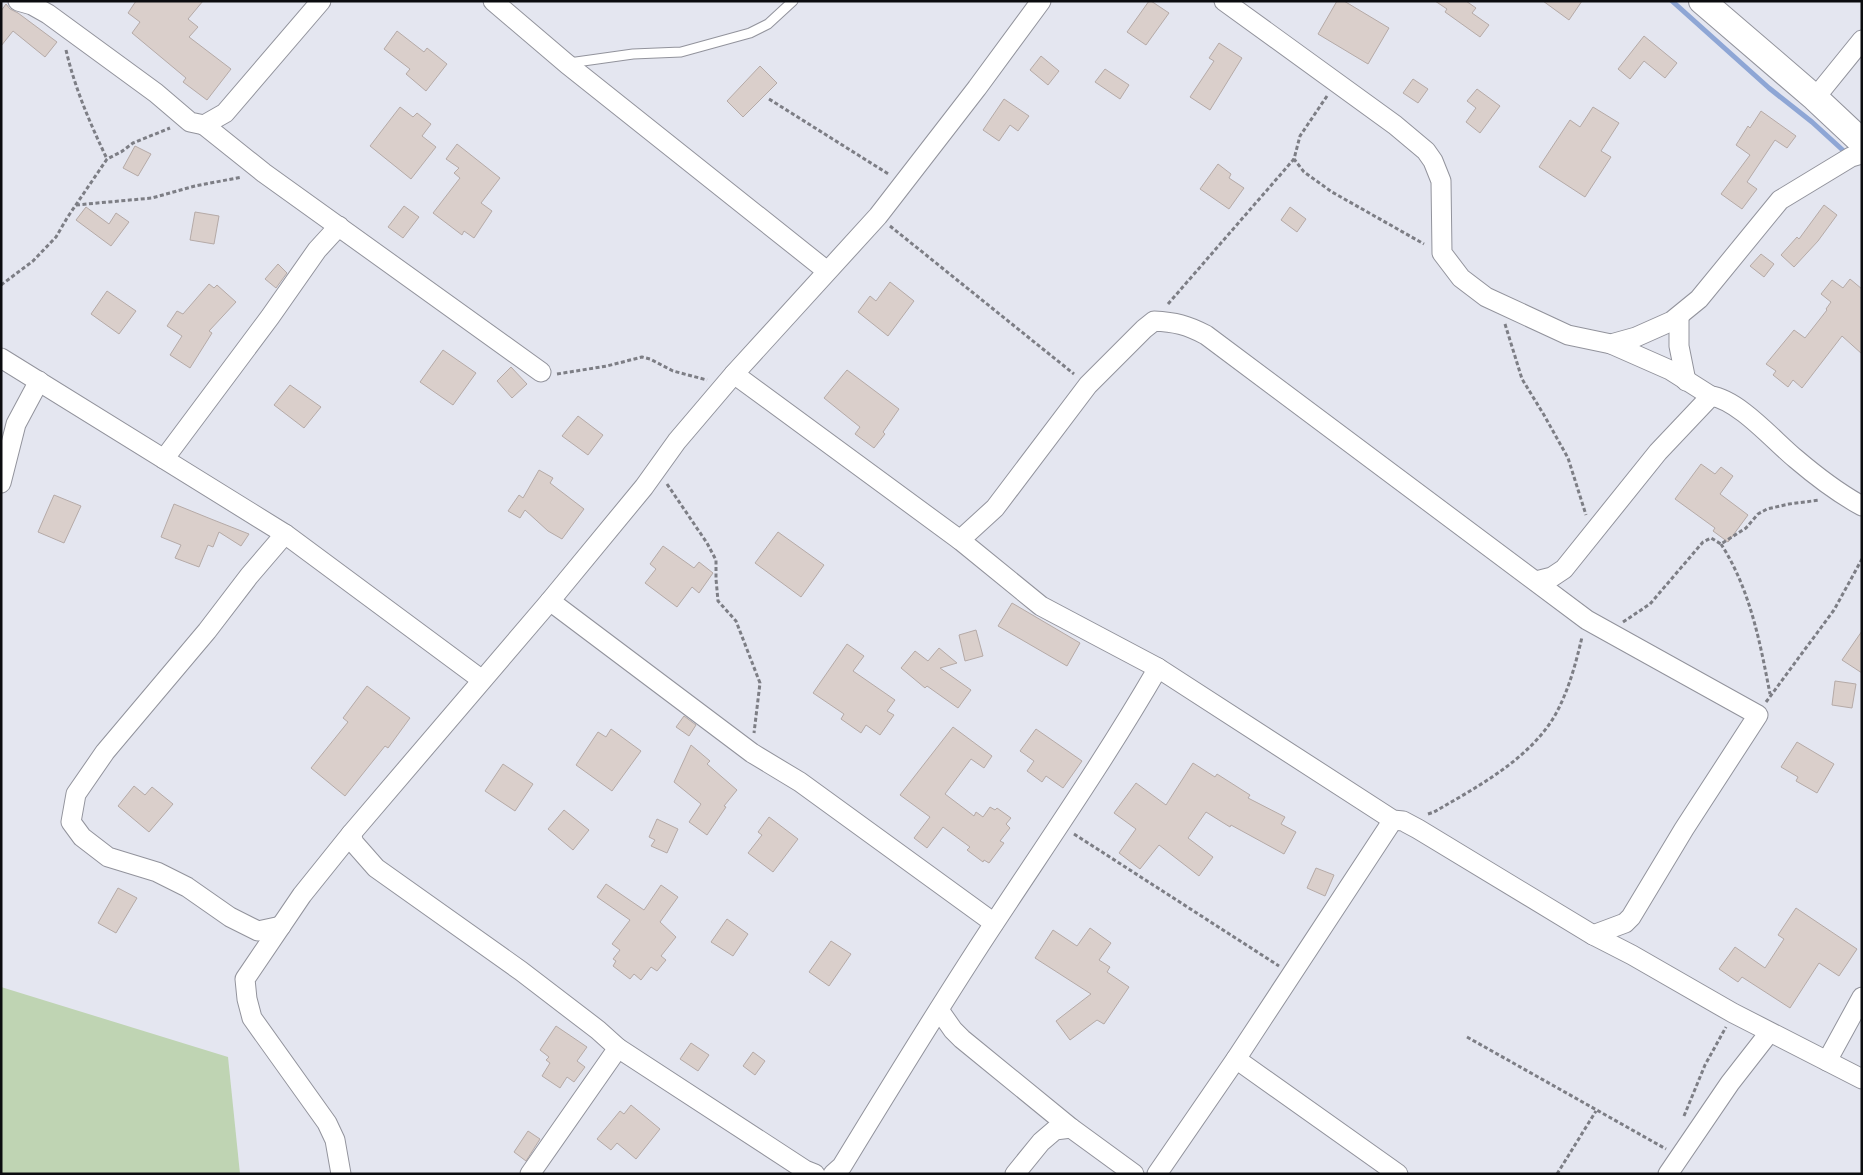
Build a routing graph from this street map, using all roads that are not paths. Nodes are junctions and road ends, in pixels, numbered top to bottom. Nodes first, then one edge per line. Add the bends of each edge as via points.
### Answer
1 (321, 1) edge
2 (494, 1) edge
3 (793, 1) edge
4 (1041, 1) edge
5 (1224, 1) edge
6 (1702, 1) edge
7 (27, 3) edge
8 (1862, 40) edge
9 (567, 64) junction
10 (1815, 98) junction
11 (197, 124) junction
12 (1862, 142) edge
13 (1862, 154) edge
14 (339, 226) junction
15 (827, 271) junction
16 (1679, 316) junction
17 (1611, 344) junction
18 (1, 358) edge
19 (541, 372) road end
20 (729, 380) junction
21 (1686, 380) junction
22 (39, 381) junction
23 (1710, 396) junction
24 (164, 459) junction
25 (1, 483) edge
26 (1854, 502) edge
27 (285, 534) junction
28 (960, 540) junction
29 (1536, 581) junction
30 (550, 601) junction
31 (1158, 668) junction
32 (482, 680) junction
33 (1398, 821) junction
34 (351, 834) junction
35 (994, 923) junction
36 (281, 926) junction
37 (1593, 935) junction
38 (1862, 997) edge
39 (939, 1010) junction
40 (1769, 1032) junction
41 (618, 1048) junction
42 (1236, 1058) junction
43 (1827, 1061) junction
44 (1862, 1079) edge
45 (1071, 1128) junction
46 (341, 1174) edge
47 (530, 1174) edge
48 (815, 1174) edge
49 (833, 1174) edge
50 (1015, 1174) edge
51 (1134, 1174) edge
52 (1157, 1174) edge
53 (1398, 1174) edge
54 (1668, 1174) edge

1 - 11 street via 225,112
2 - 9 street
3 - 9 lane via 768,24 750,33 681,52 633,54
4 - 15 street via 878,216
5 - 17 street via 1426,151 1441,181 1442,254 1462,278 1486,297 1568,335
6 - 10 main road
7 - 11 street via 60,22
8 - 10 street
9 - 15 street
10 - 12 main road
11 - 14 street
13 - 16 street via 1780,200 1699,299
14 - 19 street
14 - 24 street via 317,250
15 - 20 street
16 - 17 street via 1636,337
16 - 21 street via 1679,346
17 - 21 street
18 - 22 street
20 - 28 street
20 - 30 street
21 - 23 street
22 - 24 street
22 - 25 street via 16,424
23 - 26 street via 1719,398 1752,420
23 - 29 street via 1658,452 1564,569 1552,577
24 - 27 street
27 - 32 street
27 - 36 street via 105,752 76,794 71,822 82,837 108,857 157,872 258,931
28 - 29 street via 995,508 1088,385 1154,321 1171,322 1206,335
28 - 31 street via 1040,606
29 - 37 street via 1587,620 1758,715 1631,917 1625,923
30 - 32 street
30 - 35 street via 752,753 798,780
31 - 33 street
31 - 35 street via 1120,735
32 - 34 street
33 - 37 street
33 - 42 street
34 - 36 street
34 - 41 street via 354,843 376,868 521,971
35 - 39 street
36 - 46 street via 246,979 246,999 252,1018 327,1123 335,1140
37 - 40 street
38 - 43 street
39 - 45 street via 962,1039
39 - 49 street via 842,1166
40 - 43 street
40 - 54 street
41 - 47 street
41 - 48 street
42 - 52 street
42 - 53 street
43 - 44 street
45 - 50 street via 1055,1130
45 - 51 street

